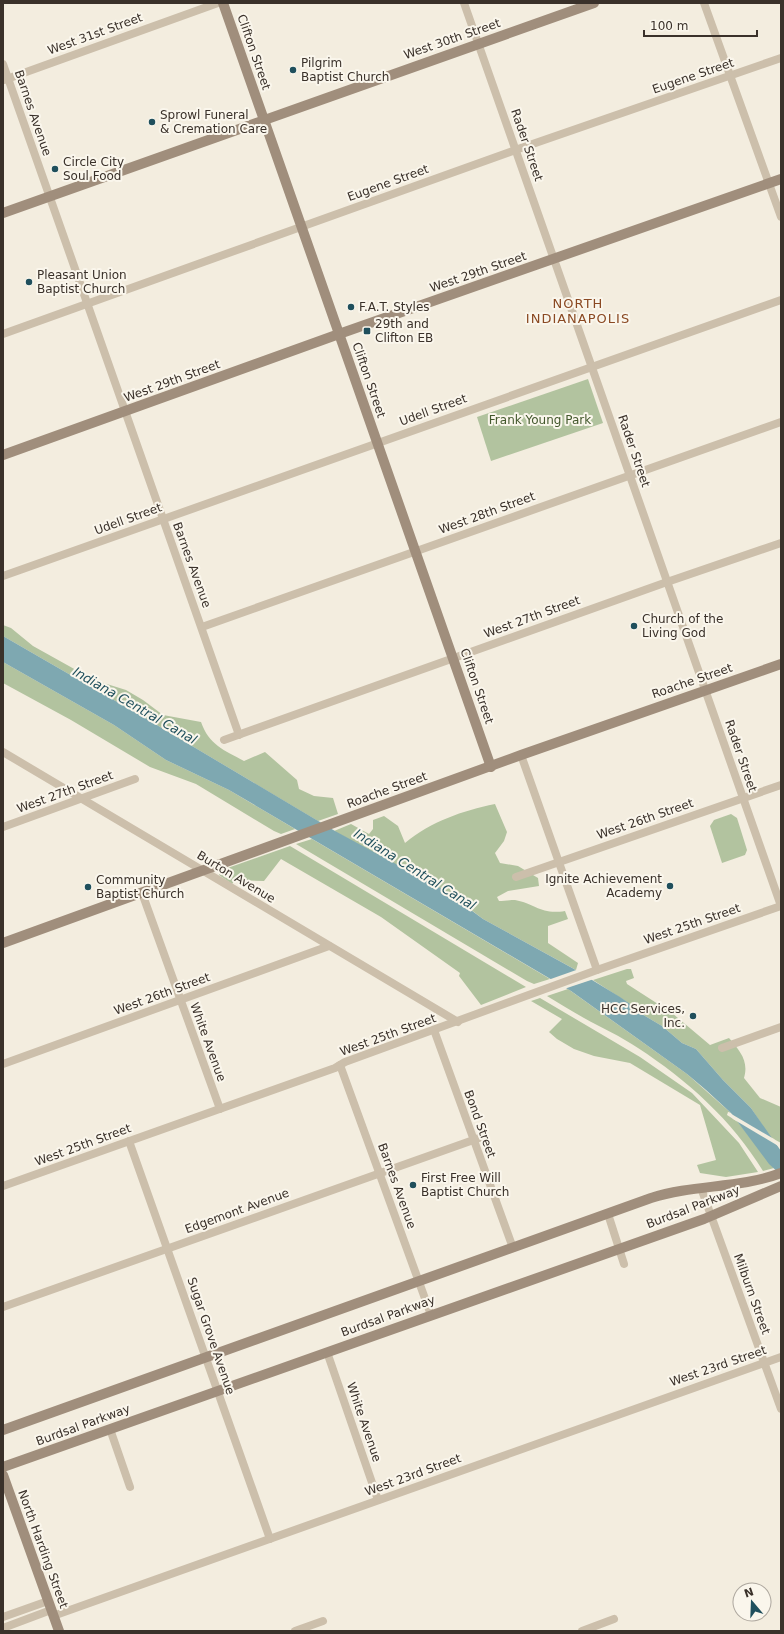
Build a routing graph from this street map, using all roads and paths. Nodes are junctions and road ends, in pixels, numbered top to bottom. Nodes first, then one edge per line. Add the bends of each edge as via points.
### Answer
1 (218, 3) edge
2 (223, 3) edge
3 (464, 3) edge
4 (594, 3) edge
5 (704, 3) edge
6 (478, 44) junction
7 (781, 58) edge
8 (3, 64) edge
9 (731, 75) junction
10 (5, 79) edge
11 (263, 120) junction
12 (516, 150) junction
13 (781, 179) edge
14 (769, 184) junction
15 (49, 196) junction
16 (3, 213) edge
17 (781, 217) edge
18 (301, 227) junction
19 (554, 259) junction
20 (781, 300) edge
21 (87, 304) junction
22 (3, 334) edge
23 (339, 334) junction
24 (592, 366) junction
25 (125, 412) junction
26 (781, 422) edge
27 (377, 442) junction
28 (3, 455) edge
29 (630, 474) junction
30 (163, 520) junction
31 (781, 543) edge
32 (416, 551) junction
33 (3, 576) edge
34 (667, 582) junction
35 (202, 627) junction
36 (453, 658) junction
37 (781, 664) edge
38 (705, 690) junction
39 (239, 735) junction
40 (224, 740) dead end
41 (3, 752) edge
42 (521, 755) junction
43 (491, 767) junction
44 (135, 779) dead end
45 (781, 784) edge
46 (743, 798) junction
47 (82, 799) junction
48 (3, 827) edge
49 (559, 861) junction
50 (203, 871) junction
51 (516, 877) dead end
52 (142, 893) junction
53 (781, 906) edge
54 (3, 943) edge
55 (329, 946) junction
56 (595, 971) junction
57 (180, 1000) junction
58 (458, 1022) junction
59 (781, 1028) edge
60 (434, 1030) junction
61 (722, 1048) dead end
62 (3, 1064) edge
63 (340, 1065) junction
64 (220, 1109) junction
65 (476, 1139) junction
66 (129, 1141) junction
67 (379, 1173) junction
68 (781, 1173) edge
69 (3, 1186) edge
70 (780, 1187) edge
71 (701, 1188) junction
72 (608, 1214) junction
73 (710, 1217) junction
74 (513, 1248) junction
75 (620, 1248) junction
76 (167, 1249) junction
77 (624, 1264) dead end
78 (419, 1282) junction
79 (3, 1307) edge
80 (431, 1315) junction
81 (327, 1352) junction
82 (781, 1357) edge
83 (206, 1358) junction
84 (764, 1363) junction
85 (218, 1391) junction
86 (781, 1409) edge
87 (110, 1429) junction
88 (3, 1430) edge
89 (3, 1467) edge
90 (3, 1476) edge
91 (130, 1487) dead end
92 (378, 1500) junction
93 (270, 1539) junction
94 (51, 1609) junction
95 (3, 1617) edge
96 (614, 1619) dead end
97 (323, 1621) dead end
98 (3, 1628) edge
99 (59, 1631) edge
100 (295, 1631) edge
101 (582, 1631) edge

1 - 10 street, West 31st Street
2 - 11 street, Clifton Street
3 - 6 street, Rader Street
4 - 6 street, West 30th Street
5 - 9 street
6 - 11 street, West 30th Street
6 - 12 street, Rader Street
7 - 9 street, Eugene Street
8 - 10 street, Barnes Avenue
9 - 12 street, Eugene Street
9 - 14 street
10 - 15 street, Barnes Avenue
11 - 15 street, West 30th Street
11 - 18 street, Clifton Street
12 - 18 street, Eugene Street
12 - 19 street, Rader Street
13 - 14 street, West 29th Street
14 - 17 street
14 - 19 street, West 29th Street
15 - 16 street, West 30th Street
15 - 21 street, Barnes Avenue
18 - 21 street, Eugene Street
18 - 23 street, Clifton Street
19 - 23 street, West 29th Street
19 - 24 street, Rader Street
20 - 24 street, Udell Street
21 - 22 street, Eugene Street
21 - 25 street, Barnes Avenue
23 - 25 street, West 29th Street
23 - 27 street, Clifton Street
24 - 27 street, Udell Street
24 - 29 street, Rader Street
25 - 28 street, West 29th Street
25 - 30 street, Barnes Avenue
26 - 29 street, West 28th Street
27 - 30 street, Udell Street
27 - 32 street, Clifton Street
29 - 32 street, West 28th Street
29 - 34 street, Rader Street
30 - 33 street, Udell Street
30 - 35 street, Barnes Avenue
31 - 34 street, West 27th Street
32 - 35 street, West 28th Street
32 - 36 street, Clifton Street
34 - 36 street, West 27th Street
34 - 38 street, Rader Street
35 - 39 street, Barnes Avenue
36 - 39 street, West 27th Street
36 - 43 street, Clifton Street
37 - 38 street, Roache Street
38 - 42 street, Roache Street
38 - 46 street, Rader Street
39 - 40 street, West 27th Street
41 - 47 street, Burton Avenue
42 - 43 street, Roache Street
42 - 49 street
43 - 50 street, Roache Street
44 - 47 street, West 27th Street
45 - 46 street, West 26th Street
46 - 49 street, West 26th Street
46 - 53 street, Rader Street
47 - 48 street, West 27th Street
47 - 50 street, Burton Avenue
49 - 51 street, West 26th Street
49 - 56 street
50 - 52 street, Roache Street
50 - 55 street, Burton Avenue
52 - 54 street, Roache Street
52 - 57 street, White Avenue
53 - 56 street, West 25th Street
55 - 57 street, West 26th Street
55 - 58 street, Burton Avenue
56 - 58 street, West 25th Street
57 - 62 street, West 26th Street
57 - 64 street, White Avenue
58 - 60 street, West 25th Street
59 - 61 street
60 - 63 street, West 25th Street
60 - 65 street, Bond Street
63 - 64 street, West 25th Street
63 - 67 street, Barnes Avenue
64 - 66 street, West 25th Street
65 - 67 street, Edgemont Avenue
65 - 74 street, Bond Street
66 - 69 street, West 25th Street
66 - 76 street, Sugar Grove Avenue
67 - 76 street, Edgemont Avenue
67 - 78 street, Barnes Avenue
68 - 71 street, Burdsal Parkway via 739,1184
70 - 73 street, Burdsal Parkway
71 - 72 street, Burdsal Parkway via 660,1195
71 - 73 street, Milburn Street
72 - 74 street, Burdsal Parkway
72 - 75 street
73 - 75 street, Burdsal Parkway
73 - 84 street, Milburn Street
74 - 78 street, Burdsal Parkway
75 - 77 street
75 - 80 street, Burdsal Parkway
76 - 79 street, Edgemont Avenue
76 - 83 street, Sugar Grove Avenue
78 - 80 street, Barnes Avenue
78 - 83 street, Burdsal Parkway
80 - 81 street, Burdsal Parkway
81 - 85 street, Burdsal Parkway
81 - 92 street, White Avenue
82 - 84 street, West 23rd Street
83 - 85 street, Sugar Grove Avenue
83 - 88 street, Burdsal Parkway
84 - 86 street, Milburn Street
84 - 92 street, West 23rd Street
85 - 87 street, Burdsal Parkway
85 - 93 street, Sugar Grove Avenue
87 - 89 street, Burdsal Parkway
87 - 91 street
90 - 94 street, North Harding Street
92 - 93 street, West 23rd Street
93 - 94 street, West 23rd Street
94 - 95 street, West 23rd Street
94 - 98 street, West 23rd Street
94 - 99 street, North Harding Street
96 - 101 street
97 - 100 street

